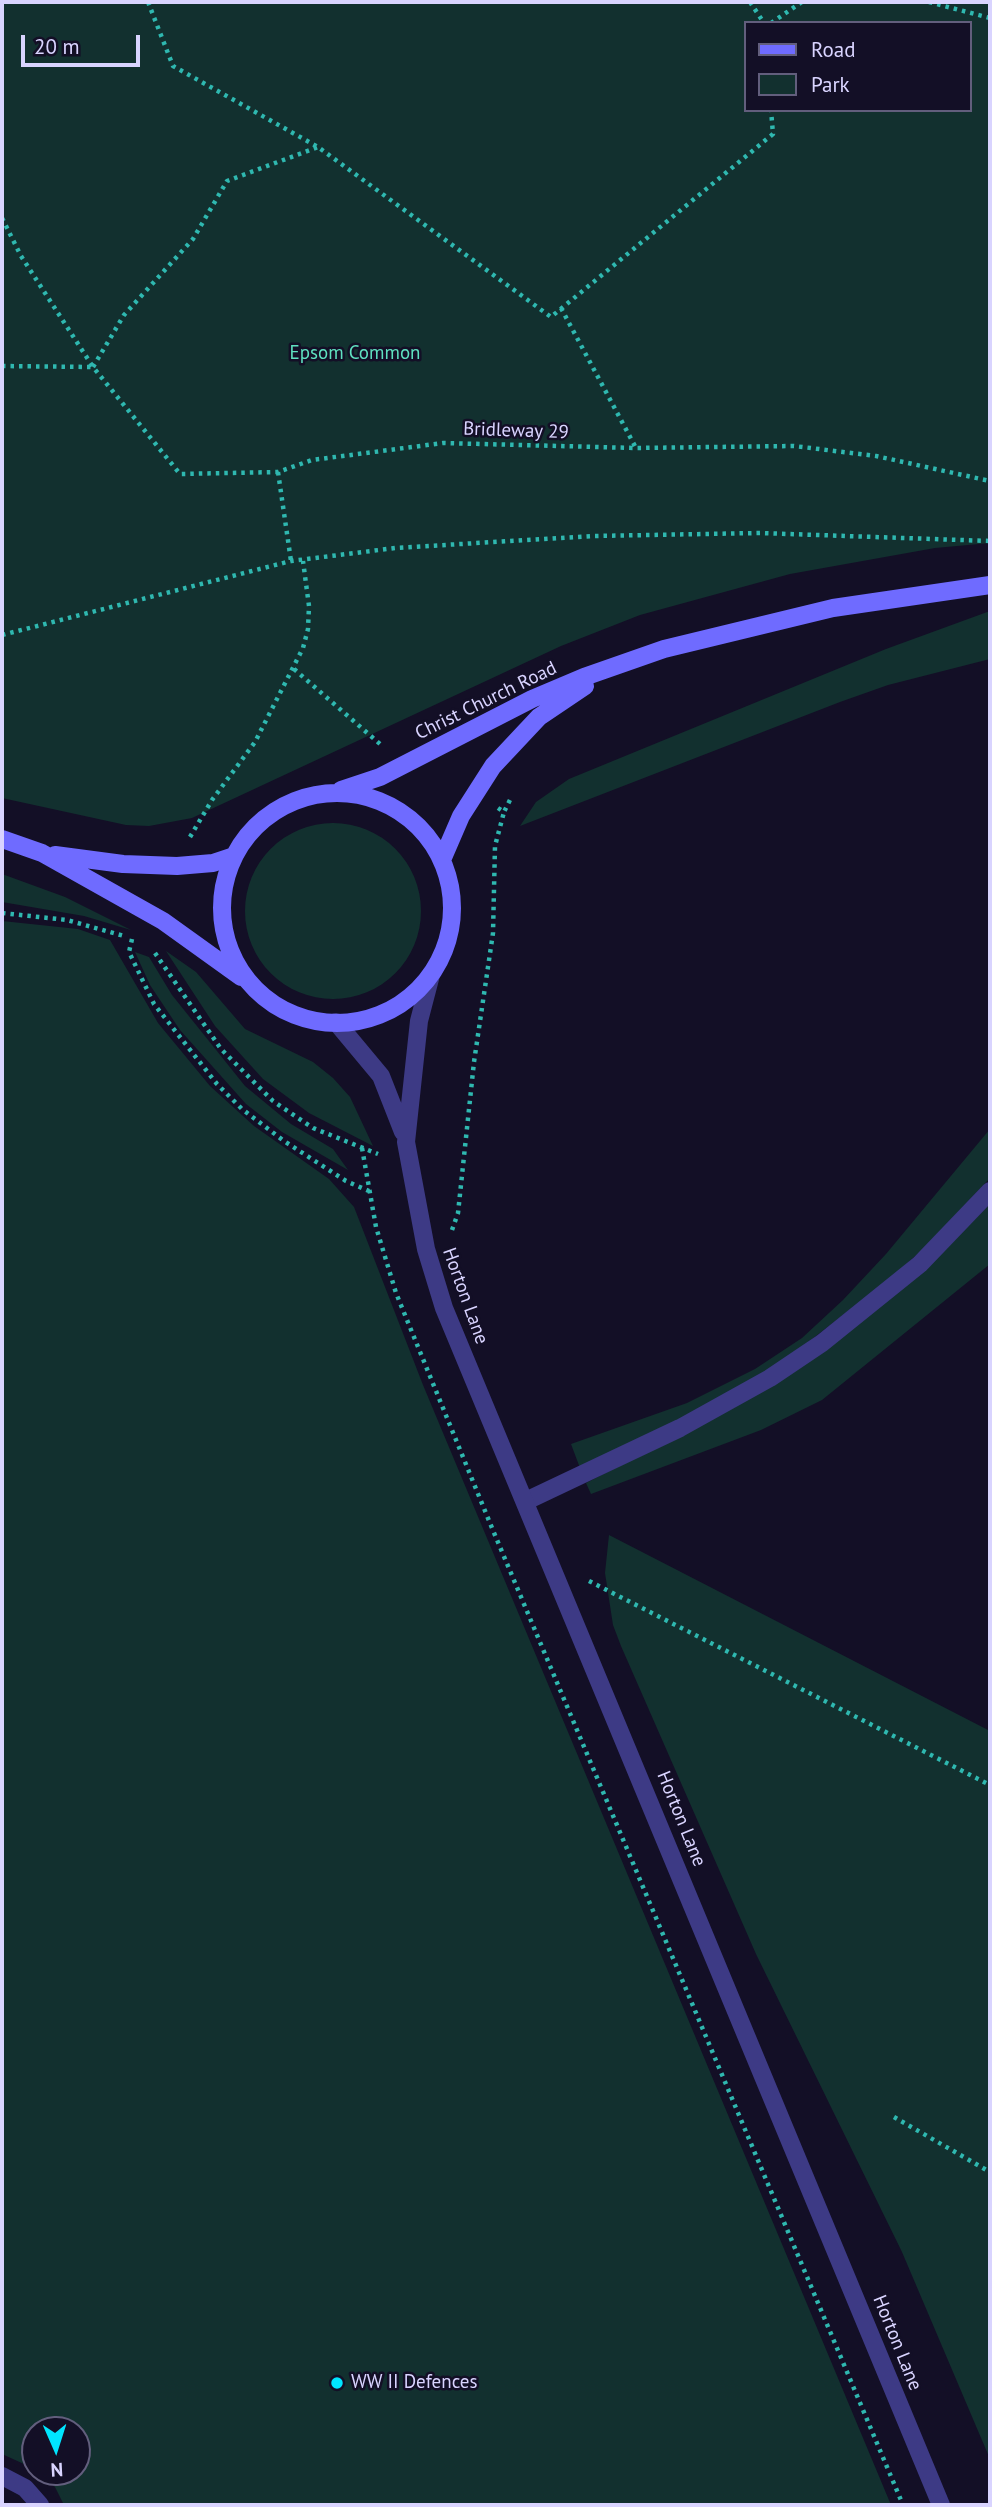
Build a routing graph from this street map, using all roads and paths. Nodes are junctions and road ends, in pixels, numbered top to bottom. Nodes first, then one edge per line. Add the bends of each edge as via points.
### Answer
1 (148, 2) edge
2 (750, 2) edge
3 (803, 2) edge
4 (929, 2) edge
5 (990, 19) edge
6 (763, 21) edge
7 (774, 21) edge
8 (771, 112) edge
9 (318, 147) junction
10 (2, 218) edge
11 (561, 308) junction
12 (2, 366) edge
13 (93, 367) junction
14 (636, 448) junction
15 (278, 472) junction
16 (990, 481) edge
17 (990, 541) edge
18 (291, 561) junction
19 (303, 561) junction
20 (990, 585) edge
21 (2, 635) edge
22 (664, 649) junction
23 (328, 793) junction
24 (504, 812) dead end
25 (2, 839) edge
26 (41, 853) junction
27 (234, 856) junction
28 (442, 860) junction
29 (177, 866) junction
30 (2, 913) edge
31 (163, 921) junction
32 (132, 939) junction
33 (141, 944) dead end
34 (148, 949) dead end
35 (155, 954) junction
36 (430, 975) junction
37 (252, 986) junction
38 (336, 1023) junction
39 (407, 1142) junction
40 (362, 1148) junction
41 (409, 1164) junction
42 (990, 1191) edge
43 (370, 1192) junction
44 (426, 1249) junction
45 (526, 1501) junction
46 (552, 1562) junction
47 (990, 1785) edge
48 (894, 2117) dead end
49 (990, 2172) edge
50 (4, 2477) edge
51 (40, 2505) edge
52 (903, 2505) edge
53 (941, 2505) edge

1 - 9 path via 173,66
2 - 6 path
3 - 7 path
4 - 5 path
8 - 11 path via 773,134
9 - 11 path via 551,317
9 - 13 path via 227,181 193,239 124,315
10 - 13 path via 21,256
11 - 14 path
12 - 13 path
13 - 15 path, Bridleway 29 via 180,474
14 - 15 path, Bridleway 29 via 443,443 312,460
14 - 16 path, Bridleway 29 via 794,446 876,456
15 - 18 path
17 - 19 path via 761,533 593,536 395,548
18 - 19 path
18 - 21 path
19 - 29 path via 309,606 303,648 255,742 212,800
20 - 22 main road, Christ Church Road via 832,608
22 - 23 main road, Christ Church Road via 584,677 488,720 380,777
22 - 28 main road, Christ Church Road via 578,690 520,734 474,794
23 - 27 main road via 274,811
23 - 28 main road via 361,796 393,807 419,828
24 - 44 path via 495,846 493,933 458,1213 452,1231
25 - 26 main road
26 - 29 main road
26 - 31 main road
27 - 29 main road
27 - 37 main road via 223,890 222,921 232,956
28 - 36 main road via 452,897 452,918 444,950
30 - 32 path via 79,923
31 - 35 path
31 - 37 main road
32 - 33 path
32 - 43 path via 129,952 154,1004 217,1084 276,1136
34 - 35 path
35 - 40 path via 196,1017 247,1077 298,1119
36 - 38 main road via 392,1009 364,1020
36 - 39 street, Horton Lane via 419,1021
37 - 38 main road via 291,1013
38 - 39 street, Horton Lane via 381,1076
39 - 41 street, Horton Lane
40 - 41 path
40 - 43 path
41 - 44 street, Horton Lane
42 - 45 street via 920,1264 822,1343 770,1378
43 - 52 path via 382,1250 401,1305
44 - 45 street, Horton Lane via 444,1308
45 - 46 street, Horton Lane
46 - 47 path
46 - 53 street, Horton Lane
48 - 49 path
50 - 51 street via 25,2488

